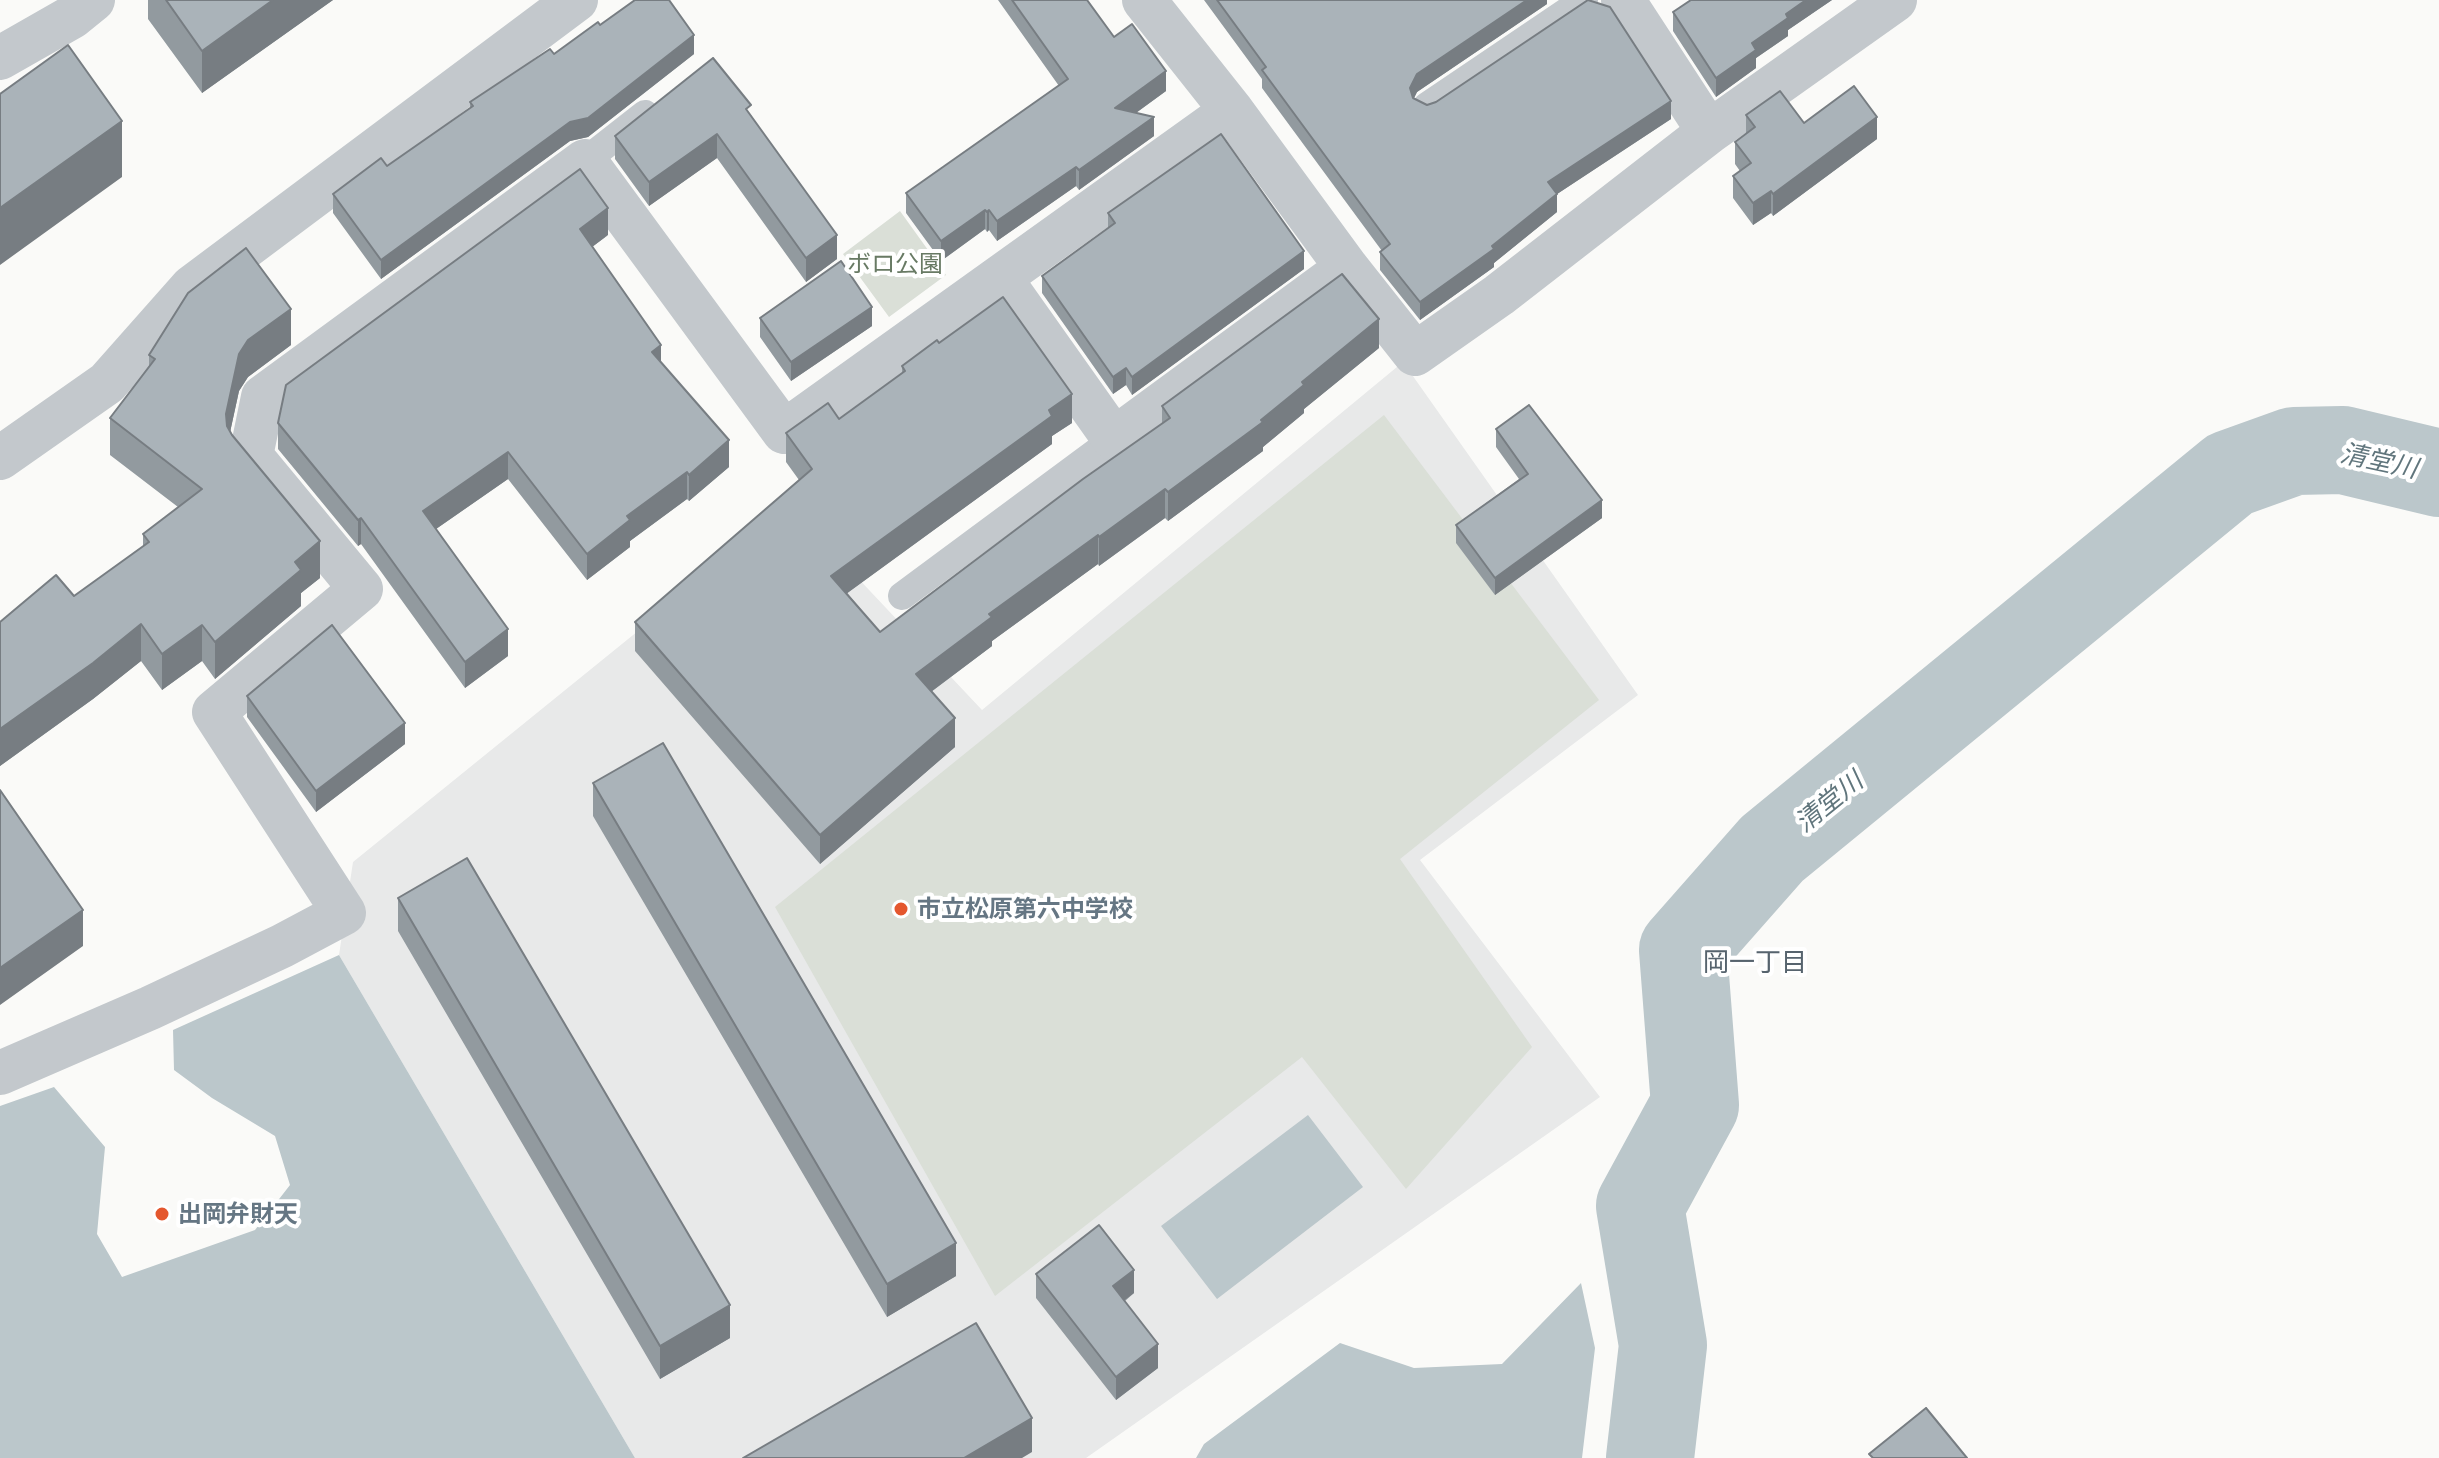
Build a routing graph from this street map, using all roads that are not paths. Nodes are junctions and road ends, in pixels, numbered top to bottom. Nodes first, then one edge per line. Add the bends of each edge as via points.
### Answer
1 (93, 0) edge
2 (576, 0) edge
3 (1144, 0) edge
4 (1584, 0) edge
5 (1623, 0) edge
6 (1895, 0) edge
7 (0, 58) edge
8 (667, 96) edge
9 (1427, 106) edge
10 (1232, 111) junction
11 (1709, 132) junction
12 (585, 161) junction
13 (1347, 268) junction
14 (1000, 278) junction
15 (1114, 439) junction
16 (0, 458) edge
17 (902, 596) dead end
18 (0, 1073) edge

1 - 7 street
2 - 16 street via 192,287 107,383
3 - 10 street
4 - 9 lane
5 - 11 street
6 - 11 street
8 - 12 lane
10 - 13 street
10 - 14 street
11 - 13 street via 1415,354
12 - 14 street via 784,432
12 - 18 street via 263,397 251,456 361,589 214,712 344,913 150,1008
13 - 15 street
14 - 15 street
15 - 17 lane

